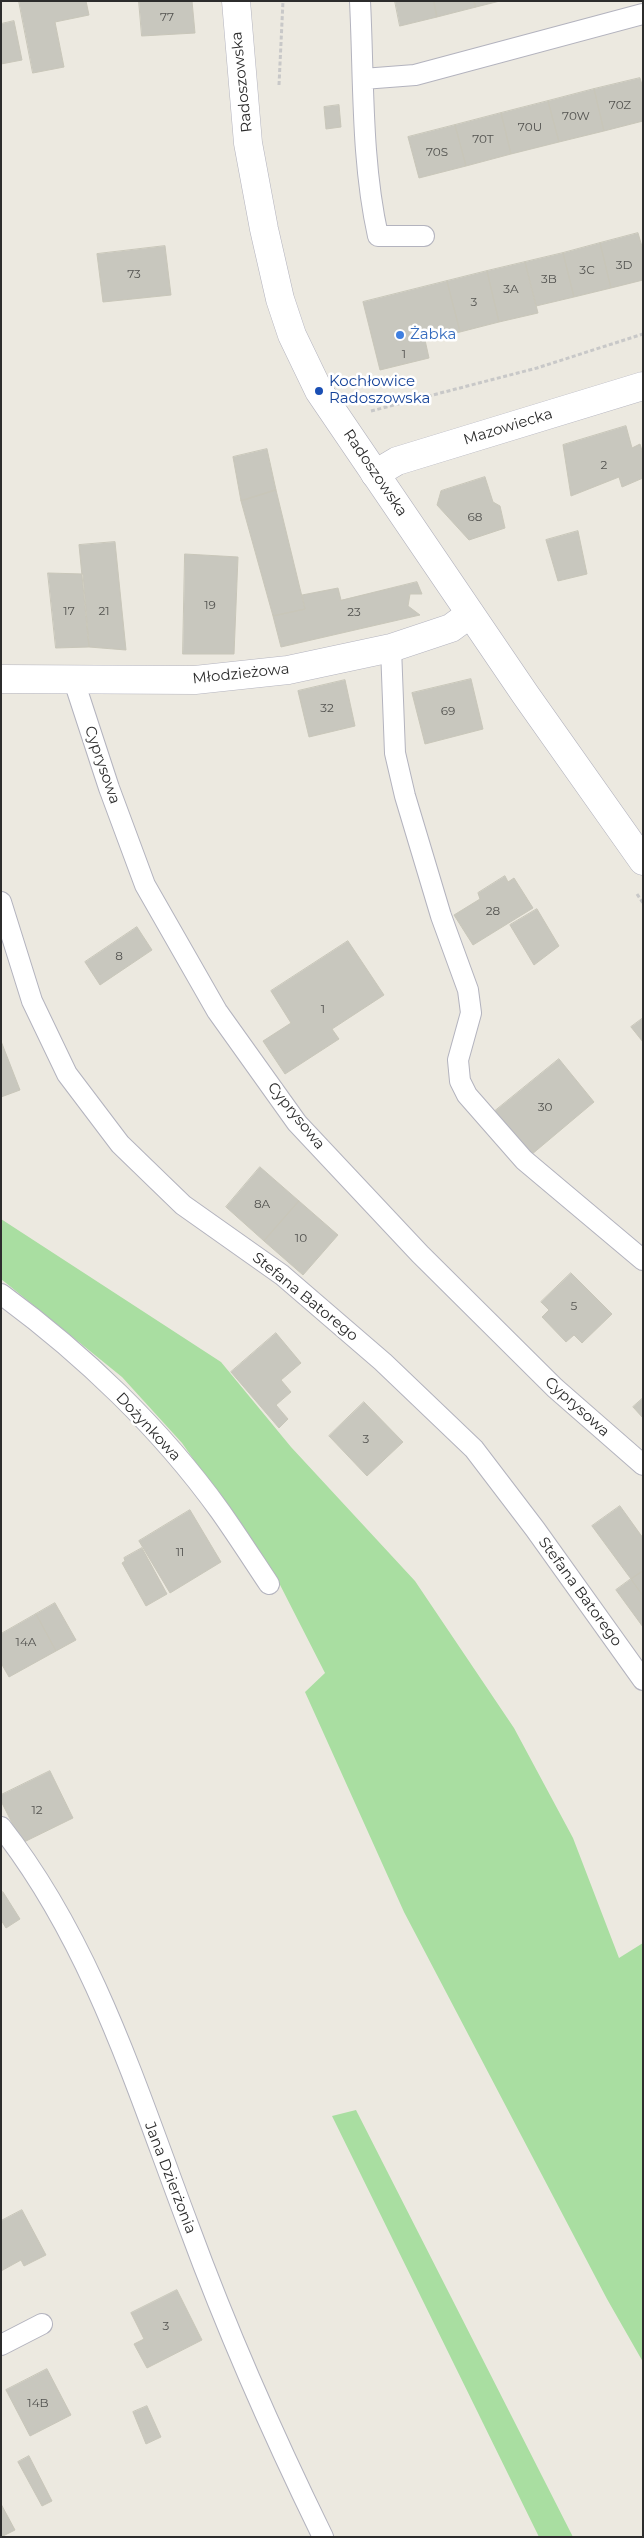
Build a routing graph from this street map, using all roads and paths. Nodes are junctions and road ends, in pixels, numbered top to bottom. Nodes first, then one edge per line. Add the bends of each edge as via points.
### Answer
1 (236, 1) edge
2 (283, 1) edge
3 (360, 1) edge
4 (643, 14) edge
5 (363, 79) junction
6 (278, 92) dead end
7 (424, 236) dead end
8 (643, 334) edge
9 (643, 386) edge
10 (364, 413) dead end
11 (375, 474) junction
12 (470, 614) junction
13 (391, 648) junction
14 (1, 679) edge
15 (74, 681) junction
16 (643, 860) edge
17 (1, 902) edge
18 (643, 1260) edge
19 (1, 1294) edge
20 (643, 1465) edge
21 (269, 1584) dead end
22 (643, 1680) edge
23 (1, 1827) edge
24 (42, 2324) dead end
25 (1, 2345) edge
26 (323, 2537) edge

1 - 11 street, Radoszowska via 248,143 280,299 292,335 319,391
2 - 6 path
3 - 5 lane
4 - 5 lane via 415,75
5 - 7 lane via 370,201 378,236
8 - 10 path via 537,368
9 - 11 street, Mazowiecka via 397,461
11 - 12 street, Radoszowska
12 - 13 street, Młodzieżowa via 451,628
12 - 16 street, Radoszowska
13 - 15 street, Młodzieżowa via 288,670 195,680
13 - 18 lane via 397,762 441,916 468,990 471,1013 458,1060 460,1081 467,1095 524,1160
14 - 15 street, Młodzieżowa
15 - 20 lane, Cyprysowa via 145,885 217,1011 297,1123 420,1254 555,1388
17 - 22 lane, Stefana Batorego via 32,1001 67,1074 120,1144 183,1205 282,1275 383,1362 474,1449
19 - 21 lane, Dożynkowa via 109,1385 173,1451 220,1510
23 - 26 lane, Jana Dzierżonia via 27,1860 68,1928 118,2037 226,2327
24 - 25 lane

